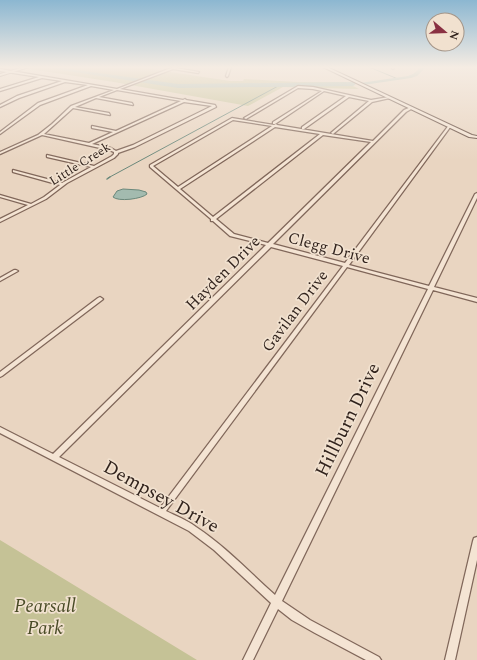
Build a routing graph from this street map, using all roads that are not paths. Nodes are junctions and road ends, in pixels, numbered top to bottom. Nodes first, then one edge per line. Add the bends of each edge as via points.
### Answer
1 (16, 98) edge
2 (57, 98) edge
3 (96, 98) joint
4 (172, 98) edge
5 (280, 98) edge
6 (314, 98) edge
7 (345, 98) edge
8 (357, 98) edge
9 (389, 98) joint
10 (185, 100) junction
11 (372, 101) junction
12 (132, 104) dead end
13 (0, 106) edge
14 (72, 107) junction
15 (412, 108) junction
16 (109, 114) dead end
17 (245, 118) dead end
18 (275, 124) junction
19 (450, 126) junction
20 (93, 127) dead end
21 (303, 128) dead end
22 (117, 132) junction
23 (0, 133) edge
24 (323, 133) junction
25 (333, 133) dead end
26 (42, 134) junction
27 (470, 136) junction
28 (477, 137) edge
29 (477, 141) edge
30 (374, 142) junction
31 (90, 144) junction
32 (116, 152) junction
33 (0, 153) edge
34 (48, 156) dead end
35 (94, 167) junction
36 (14, 171) dead end
37 (62, 184) junction
38 (177, 189) junction
39 (477, 194) edge
40 (0, 196) edge
41 (32, 205) junction
42 (212, 220) junction
43 (0, 221) edge
44 (269, 245) junction
45 (345, 265) junction
46 (16, 271) dead end
47 (0, 280) edge
48 (431, 288) junction
49 (100, 299) dead end
50 (477, 300) edge
51 (0, 375) edge
52 (0, 430) edge
53 (54, 458) junction
54 (161, 512) junction
55 (477, 541) edge
56 (277, 602) junction
57 (248, 660) edge
58 (376, 660) edge
59 (450, 660) edge

1 - 13 street
2 - 23 street via 40,104
3 - 12 street
3 - 14 street
4 - 10 street
5 - 17 street
6 - 18 street
7 - 21 street
8 - 11 street
9 - 11 street
9 - 15 main road
10 - 22 street
10 - 32 street, Little Creek via 215,106 134,146
11 - 25 street
14 - 16 street
14 - 26 street
15 - 19 main road
15 - 30 street, Hayden Drive via 405,111
18 - 24 street
18 - 38 street
18 - 38 street, Clegg Drive via 233,119 151,166
19 - 27 main road
19 - 45 street, Gavilan Drive
20 - 22 street
22 - 31 street
24 - 30 street
24 - 42 street
26 - 31 street
26 - 33 street
27 - 28 main road
27 - 29 main road
30 - 44 street, Hayden Drive
31 - 32 street
32 - 35 street, Little Creek via 113,157
34 - 35 street
35 - 37 street, Little Creek
36 - 37 street
37 - 41 street, Little Creek
38 - 42 street, Clegg Drive
39 - 48 street, Hillburn Drive
40 - 41 street
41 - 43 street, Little Creek
42 - 44 street, Clegg Drive via 230,235
44 - 45 street, Clegg Drive
44 - 53 street, Hayden Drive
45 - 48 street, Clegg Drive
45 - 54 street, Gavilan Drive
46 - 47 street
48 - 50 street, Clegg Drive
48 - 56 street, Hillburn Drive
49 - 51 street
52 - 53 street, Dempsey Drive
53 - 54 street, Dempsey Drive
54 - 56 street, Dempsey Drive via 192,528 216,545
55 - 59 street
56 - 57 street, Hillburn Drive
56 - 58 street, Dempsey Drive via 304,621

